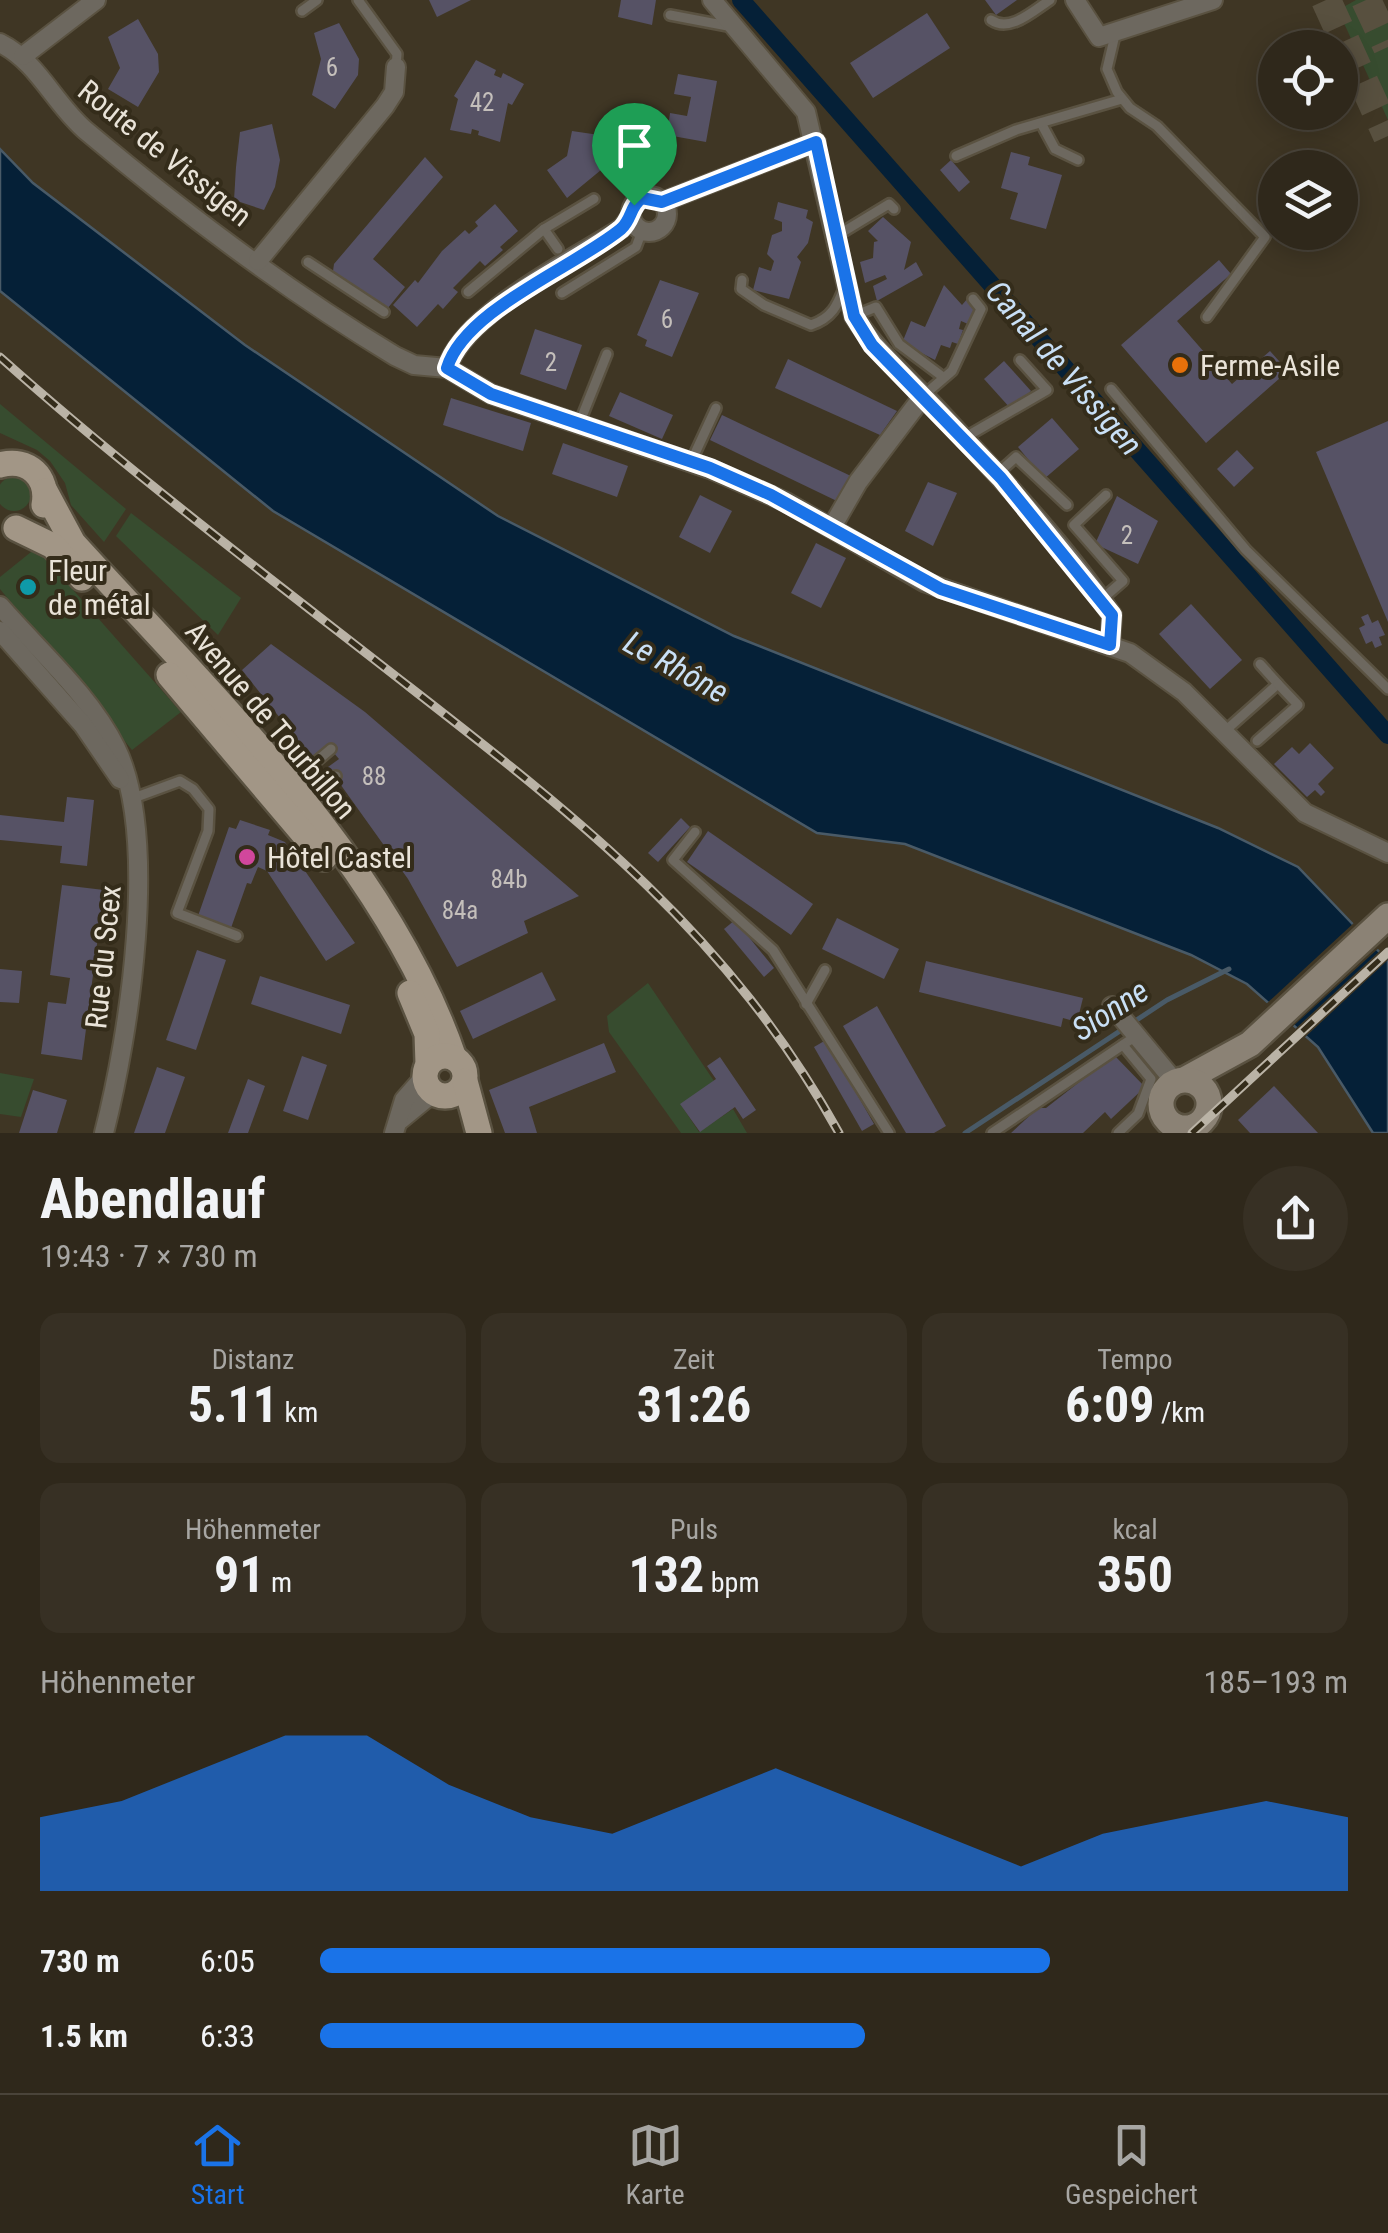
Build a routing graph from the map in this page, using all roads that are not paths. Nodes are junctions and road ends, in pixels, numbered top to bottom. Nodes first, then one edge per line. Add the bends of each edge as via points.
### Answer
1 (96, 0) edge
2 (317, 0) edge
3 (358, 0) edge
4 (712, 0) edge
5 (1050, 0) edge
6 (1075, 0) edge
7 (1212, 0) edge
8 (1192, 4) edge
9 (302, 11) dead end
10 (670, 15) dead end
11 (991, 20) dead end
12 (736, 28) junction
13 (1107, 36) junction
14 (0, 44) edge
15 (23, 56) junction
16 (396, 67) joint
17 (1122, 99) junction
18 (1041, 123) junction
19 (816, 142) junction
20 (639, 147) dead end
21 (956, 156) dead end
22 (1078, 160) dead end
23 (642, 198) junction
24 (594, 200) dead end
25 (662, 202) junction
26 (894, 210) dead end
27 (636, 224) junction
28 (544, 230) junction
29 (838, 235) junction
30 (558, 249) dead end
31 (258, 261) junction
32 (308, 262) dead end
33 (742, 280) dead end
34 (846, 283) junction
35 (468, 292) dead end
36 (562, 293) dead end
37 (972, 299) dead end
38 (384, 312) dead end
39 (854, 316) junction
40 (1206, 317) dead end
41 (607, 354) dead end
42 (1020, 360) dead end
43 (447, 368) junction
44 (943, 377) junction
45 (1111, 390) dead end
46 (924, 395) junction
47 (716, 408) dead end
48 (579, 424) junction
49 (964, 438) junction
50 (0, 450) edge
51 (691, 462) junction
52 (12, 464) edge
53 (998, 474) junction
54 (45, 491) junction
55 (1106, 495) dead end
56 (1067, 506) dead end
57 (832, 527) junction
58 (6, 529) edge
59 (1101, 600) junction
60 (0, 606) edge
61 (0, 631) edge
62 (1110, 645) junction
63 (1260, 664) dead end
64 (1278, 684) junction
65 (1388, 689) edge
66 (1223, 733) junction
67 (1256, 741) dead end
68 (331, 749) dead end
69 (336, 776) dead end
70 (294, 792) junction
71 (129, 793) junction
72 (694, 832) dead end
73 (1388, 853) edge
74 (1388, 916) edge
75 (237, 936) dead end
76 (825, 970) dead end
77 (806, 1004) junction
78 (1126, 1027) junction
79 (1252, 1042) junction
80 (460, 1070) junction
81 (1181, 1080) junction
82 (432, 1082) junction
83 (1210, 1101) junction
84 (1176, 1128) edge
85 (395, 1131) edge
86 (104, 1133) edge
87 (468, 1133) edge
88 (479, 1133) edge
89 (889, 1133) edge
90 (992, 1133) edge
91 (1118, 1133) edge
92 (1226, 1133) edge

1 - 15 street
2 - 9 lane
3 - 16 lane via 396,54
4 - 12 street
5 - 11 lane via 1010,25
6 - 13 street
7 - 8 street
8 - 13 street
10 - 12 lane
12 - 19 street via 800,100
13 - 17 lane via 1107,68
14 - 15 street, Route de Vissigen
15 - 31 street, Route de Vissigen via 83,128
16 - 31 street, Route de Vissigen via 386,106
17 - 18 lane
17 - 40 lane via 1265,237
18 - 21 lane
18 - 22 lane via 1055,149
19 - 25 street
19 - 29 street
20 - 23 lane via 634,176
23 - 25 street
23 - 27 street
24 - 28 lane
25 - 27 street via 668,213 664,225 654,232
26 - 29 lane via 889,204
27 - 36 lane via 636,247
27 - 43 street via 490,316 455,350
28 - 30 lane
28 - 35 lane
29 - 34 street
31 - 43 street, Route de Vissigen via 395,356
32 - 38 lane
33 - 34 lane via 741,289 764,305 811,325 836,309
34 - 39 street
37 - 44 lane via 981,308
39 - 44 lane via 876,307 900,344
39 - 46 street via 872,345
41 - 48 lane
42 - 49 lane via 1046,390
43 - 48 street, Route de Vissigen via 491,394
44 - 46 lane
45 - 65 lane via 1246,550
46 - 49 street
46 - 57 street
47 - 51 lane
48 - 51 street, Route de Vissigen
49 - 53 street
50 - 52 main road
51 - 57 street, Route de Vissigen
52 - 54 main road, Avenue de Tourbillon via 36,472
53 - 56 lane via 1016,457
53 - 59 street
54 - 58 main road via 40,514
54 - 70 main road, Avenue de Tourbillon via 74,543
55 - 59 lane via 1074,525 1123,581
57 - 62 street, Route de Vissigen via 924,582
58 - 82 main road, Avenue de Tourbillon via 53,546 321,854 418,1009
59 - 62 street via 1114,622
60 - 71 street, Rue du Scex via 106,732
61 - 71 street, Rue du Scex via 83,724
62 - 66 street, Route de Vissigen via 1151,664
63 - 64 lane
64 - 66 lane
64 - 67 lane via 1298,704
66 - 73 street, Route de Vissigen via 1305,814
68 - 70 lane
69 - 70 lane
70 - 80 main road, Avenue de Tourbillon via 396,939
71 - 75 lane via 180,781 209,809 208,831 178,914
71 - 86 street, Rue du Scex via 139,892
72 - 77 lane via 674,860 773,950
74 - 79 main road
76 - 77 lane
77 - 89 lane
78 - 81 street
78 - 90 lane
78 - 91 lane via 1152,1079 1138,1114
79 - 81 main road
79 - 83 main road
80 - 82 main road via 455,1094
80 - 82 main road via 440,1056
80 - 88 main road, Avenue de Tourbillon
81 - 83 main road via 1202,1086
81 - 84 main road via 1162,1095
82 - 85 street via 406,1095
82 - 87 main road, Avenue de Tourbillon
83 - 84 main road via 1205,1118
83 - 92 main road

